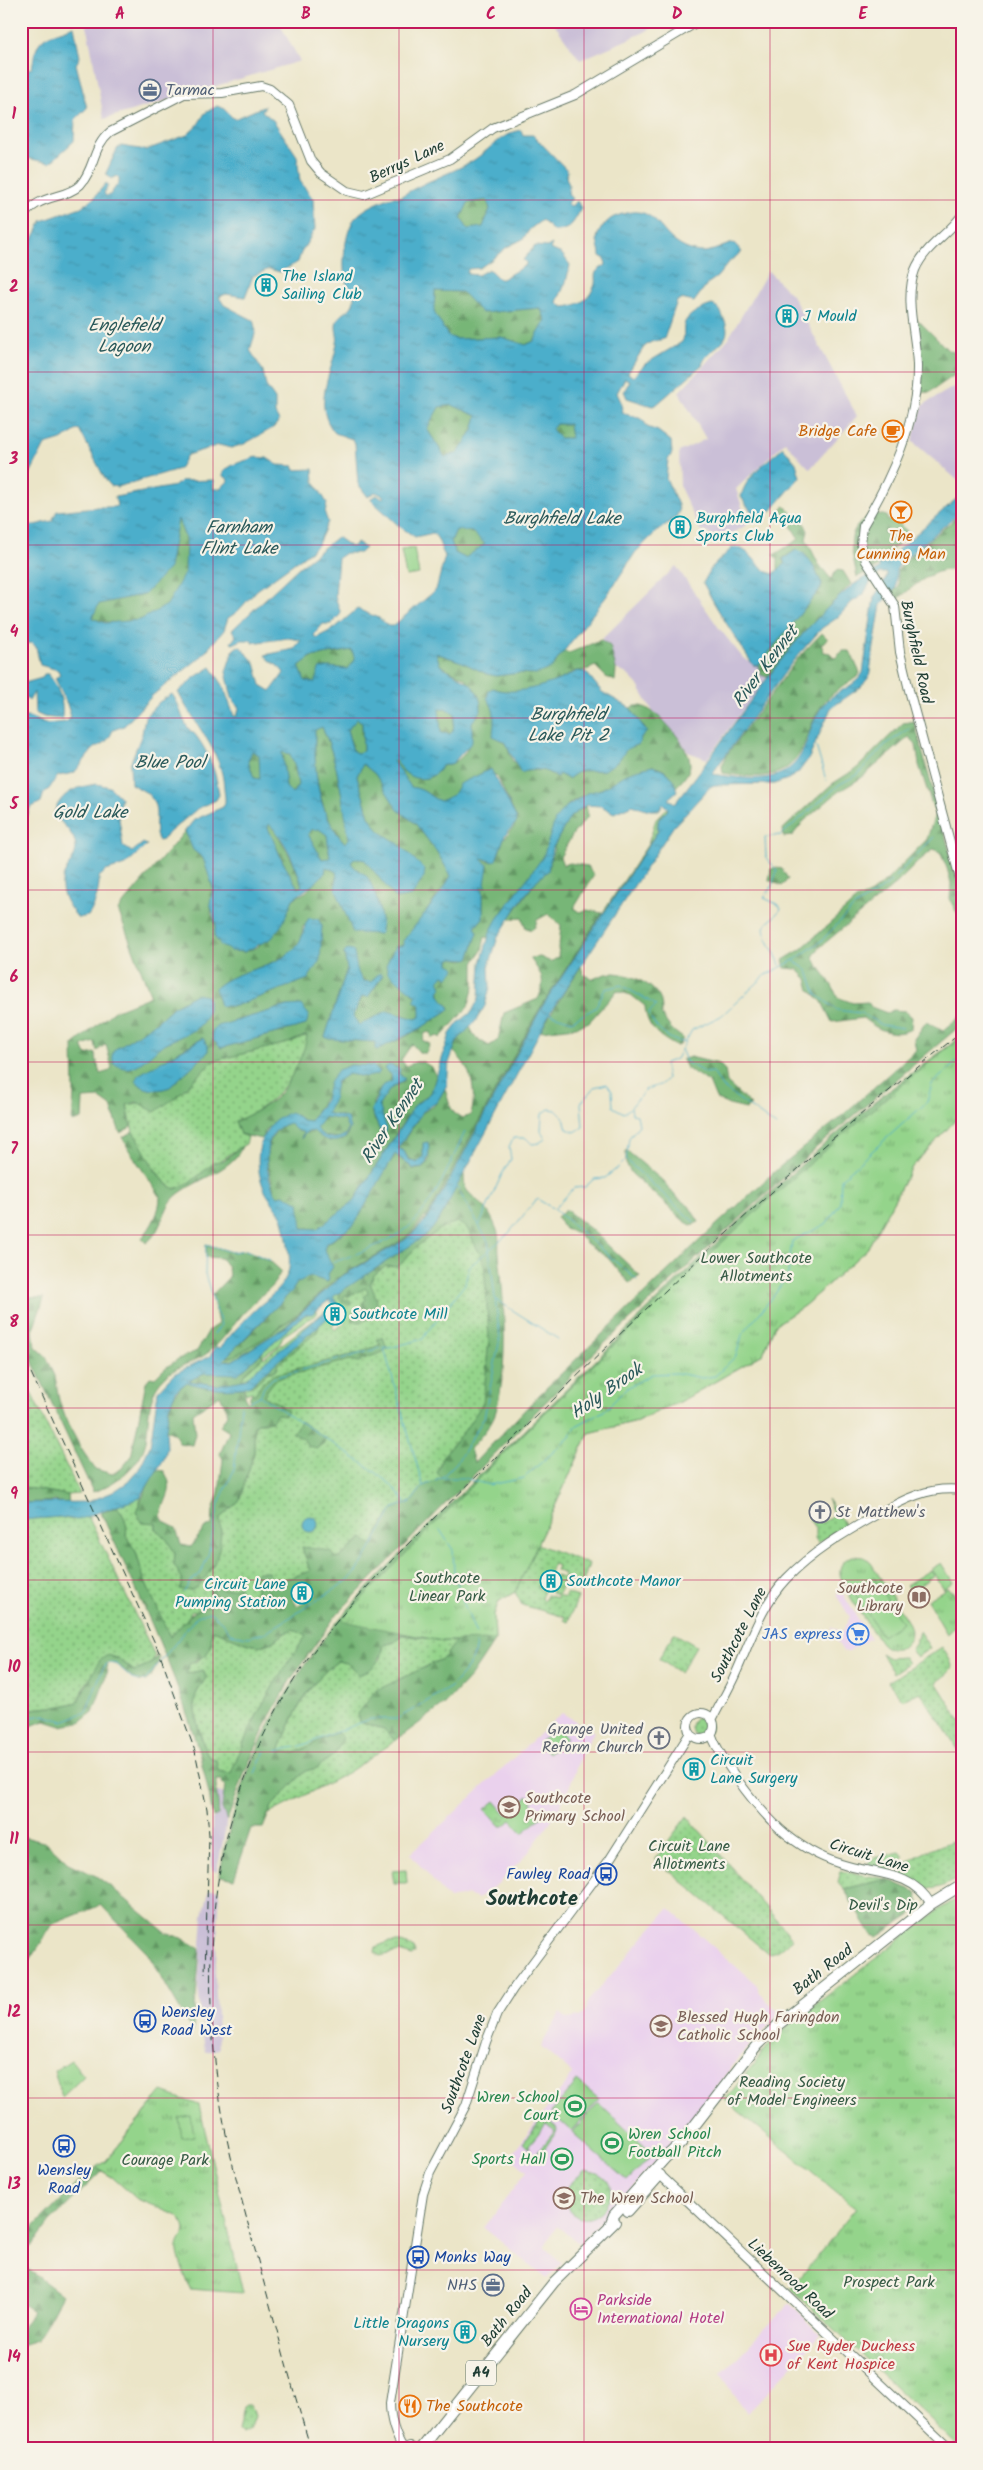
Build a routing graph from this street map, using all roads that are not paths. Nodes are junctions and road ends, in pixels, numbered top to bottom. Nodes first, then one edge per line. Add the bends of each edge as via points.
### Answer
1 (699, 21) edge
2 (962, 215) edge
3 (21, 220) edge
4 (962, 886) edge
5 (962, 1490) edge
6 (722, 1698) junction
7 (705, 1714) junction
8 (712, 1720) junction
9 (692, 1735) junction
10 (708, 1736) junction
11 (962, 1885) edge
12 (930, 1904) junction
13 (658, 2173) junction
14 (433, 2433) junction
15 (409, 2448) edge
16 (421, 2449) edge
17 (950, 2449) edge

1 - 3 street, Berrys Lane via 569,98 508,121 478,137 450,159 373,194 347,191 321,173 307,152 289,105 270,89 261,86 222,93 184,94 110,132 95,150 80,184 36,203
2 - 4 street, Burghfield Road via 928,250 915,270 911,295 916,363 914,399 893,470 861,531 861,544 869,567 895,606 900,652 909,690
5 - 6 street, Southcote Lane via 929,1491 902,1500 813,1553 784,1580 763,1612 734,1679
6 - 7 street, Southcote Lane
6 - 8 street, Southcote Lane
7 - 8 street
7 - 9 street via 690,1718 688,1725
8 - 10 street via 713,1728
9 - 10 street
9 - 15 street, Southcote Lane via 654,1787 610,1859 497,2014 466,2105 430,2173 423,2194 390,2412 398,2437
10 - 12 street, Circuit Lane via 750,1796 788,1837 840,1864 900,1878 918,1889
11 - 12 main road, Bath Road / A4
12 - 13 main road, Bath Road / A4 via 779,2024 758,2045
13 - 14 main road, Bath Road / A4 via 614,2215 610,2225 544,2294
13 - 17 street, Liebenrood Road
14 - 15 main road, Bath Road / A4
14 - 16 main road, Bath Road / A4

